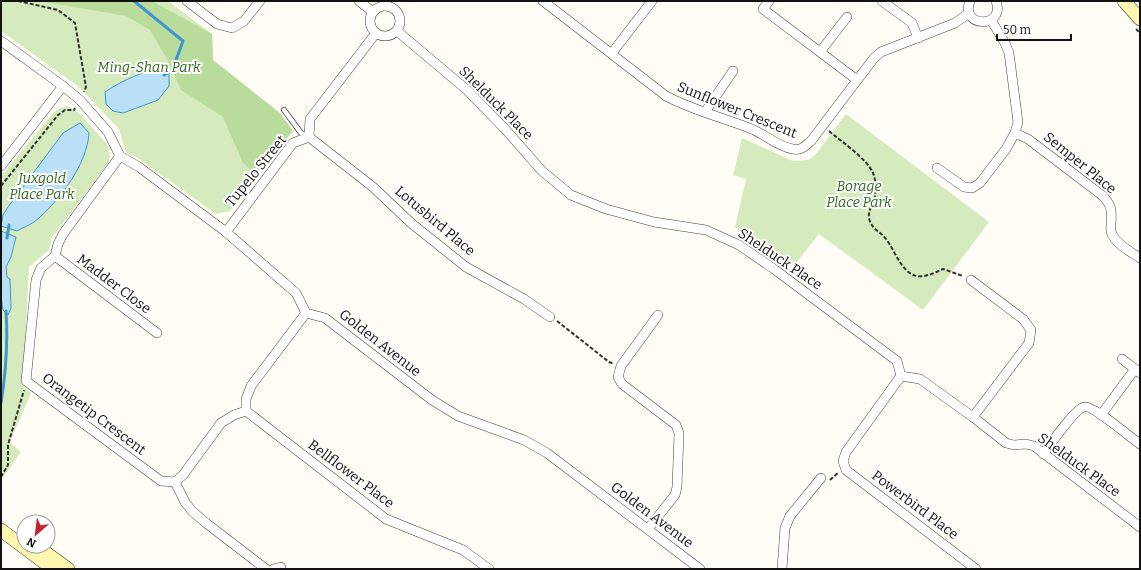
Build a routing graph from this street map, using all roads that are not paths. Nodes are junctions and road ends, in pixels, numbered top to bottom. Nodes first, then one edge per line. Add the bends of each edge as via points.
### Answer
1 (187, 1) edge
2 (260, 1) edge
3 (358, 1) edge
4 (543, 1) edge
5 (652, 1) edge
6 (769, 1) edge
7 (882, 1) edge
8 (970, 1) edge
9 (996, 1) edge
10 (1124, 1) edge
11 (373, 12) junction
12 (969, 13) junction
13 (847, 17) dead end
14 (1140, 19) edge
15 (991, 20) junction
16 (397, 31) junction
17 (376, 33) junction
18 (918, 38) junction
19 (1, 41) edge
20 (820, 52) junction
21 (612, 53) junction
22 (734, 71) dead end
23 (858, 80) junction
24 (63, 86) junction
25 (284, 110) dead end
26 (705, 112) junction
27 (1015, 134) junction
28 (309, 137) junction
29 (120, 156) junction
30 (1, 166) edge
31 (937, 168) dead end
32 (226, 232) junction
33 (55, 256) junction
34 (1140, 258) edge
35 (971, 280) road end
36 (306, 313) junction
37 (658, 315) dead end
38 (550, 317) road end
39 (157, 334) dead end
40 (1122, 360) dead end
41 (1137, 371) edge
42 (901, 376) junction
43 (246, 411) junction
44 (1102, 415) junction
45 (973, 417) junction
46 (1140, 444) edge
47 (1043, 454) junction
48 (821, 478) road end
49 (175, 482) junction
50 (1, 519) edge
51 (1140, 527) edge
52 (648, 529) junction
53 (1, 530) edge
54 (16, 530) edge
55 (48, 554) edge
56 (53, 569) edge
57 (68, 569) edge
58 (266, 569) edge
59 (488, 569) edge
60 (700, 569) edge
61 (782, 569) edge
62 (976, 569) edge

1 - 2 street via 217,24 232,28 244,21
3 - 11 street
4 - 21 street, Sunflower Crescent
5 - 21 street
6 - 20 street via 763,9
7 - 18 street via 912,23
8 - 12 street
9 - 15 street via 998,8
10 - 14 street
11 - 16 street via 386,6 394,10 400,17
11 - 17 street via 370,21
12 - 15 street via 980,22
12 - 18 street, Sunflower Crescent via 955,23
13 - 20 street
15 - 27 street via 1006,43 1018,122
16 - 17 street via 389,36
16 - 42 street, Shelduck Place via 467,90 542,171 571,195 606,209 654,222 706,230 739,245 897,361
17 - 28 street, Tupelo Street via 310,119
18 - 23 street, Sunflower Crescent via 881,52 869,63
19 - 24 street
20 - 23 street
21 - 26 street, Sunflower Crescent via 666,96
22 - 26 street
23 - 26 street, Sunflower Crescent via 811,141 798,150 785,148 753,130
24 - 29 street via 80,100 108,132
24 - 30 street
25 - 28 lane via 302,133
27 - 31 street via 980,184 972,188 964,187
27 - 34 street, Semper Place via 1028,139 1103,196 1110,204 1112,234 1118,242
28 - 32 street, Tupelo Street via 293,143
28 - 38 street, Lotusbird Place via 373,186 411,223 466,267 524,299
29 - 32 street via 139,167
29 - 33 street, Orangetip Crescent via 63,234
32 - 36 street via 296,293
33 - 39 street, Madder Close
33 - 49 street, Orangetip Crescent via 41,268 36,280 26,381 161,481
35 - 45 street via 1024,319 1030,330 1029,343
36 - 43 street via 251,386 246,400
36 - 52 street, Golden Avenue via 325,318 432,400 458,416 524,440 547,453
37 - 52 street via 620,366 618,376 622,384 676,425 679,433 675,495
40 - 41 street
41 - 44 street
42 - 45 street, Shelduck Place via 920,379
42 - 62 street, Powerbird Place via 846,452 843,461 846,470
43 - 49 street via 221,424
43 - 59 street, Bellflower Place via 386,519 463,550
44 - 46 street
44 - 47 street via 1084,406 1065,425
45 - 47 street, Shelduck Place via 1006,443 1034,446
47 - 51 street, Shelduck Place
48 - 61 street via 790,516 785,528
49 - 58 street via 192,511
50 - 54 street
52 - 60 street, Golden Avenue
53 - 56 street
55 - 57 street

